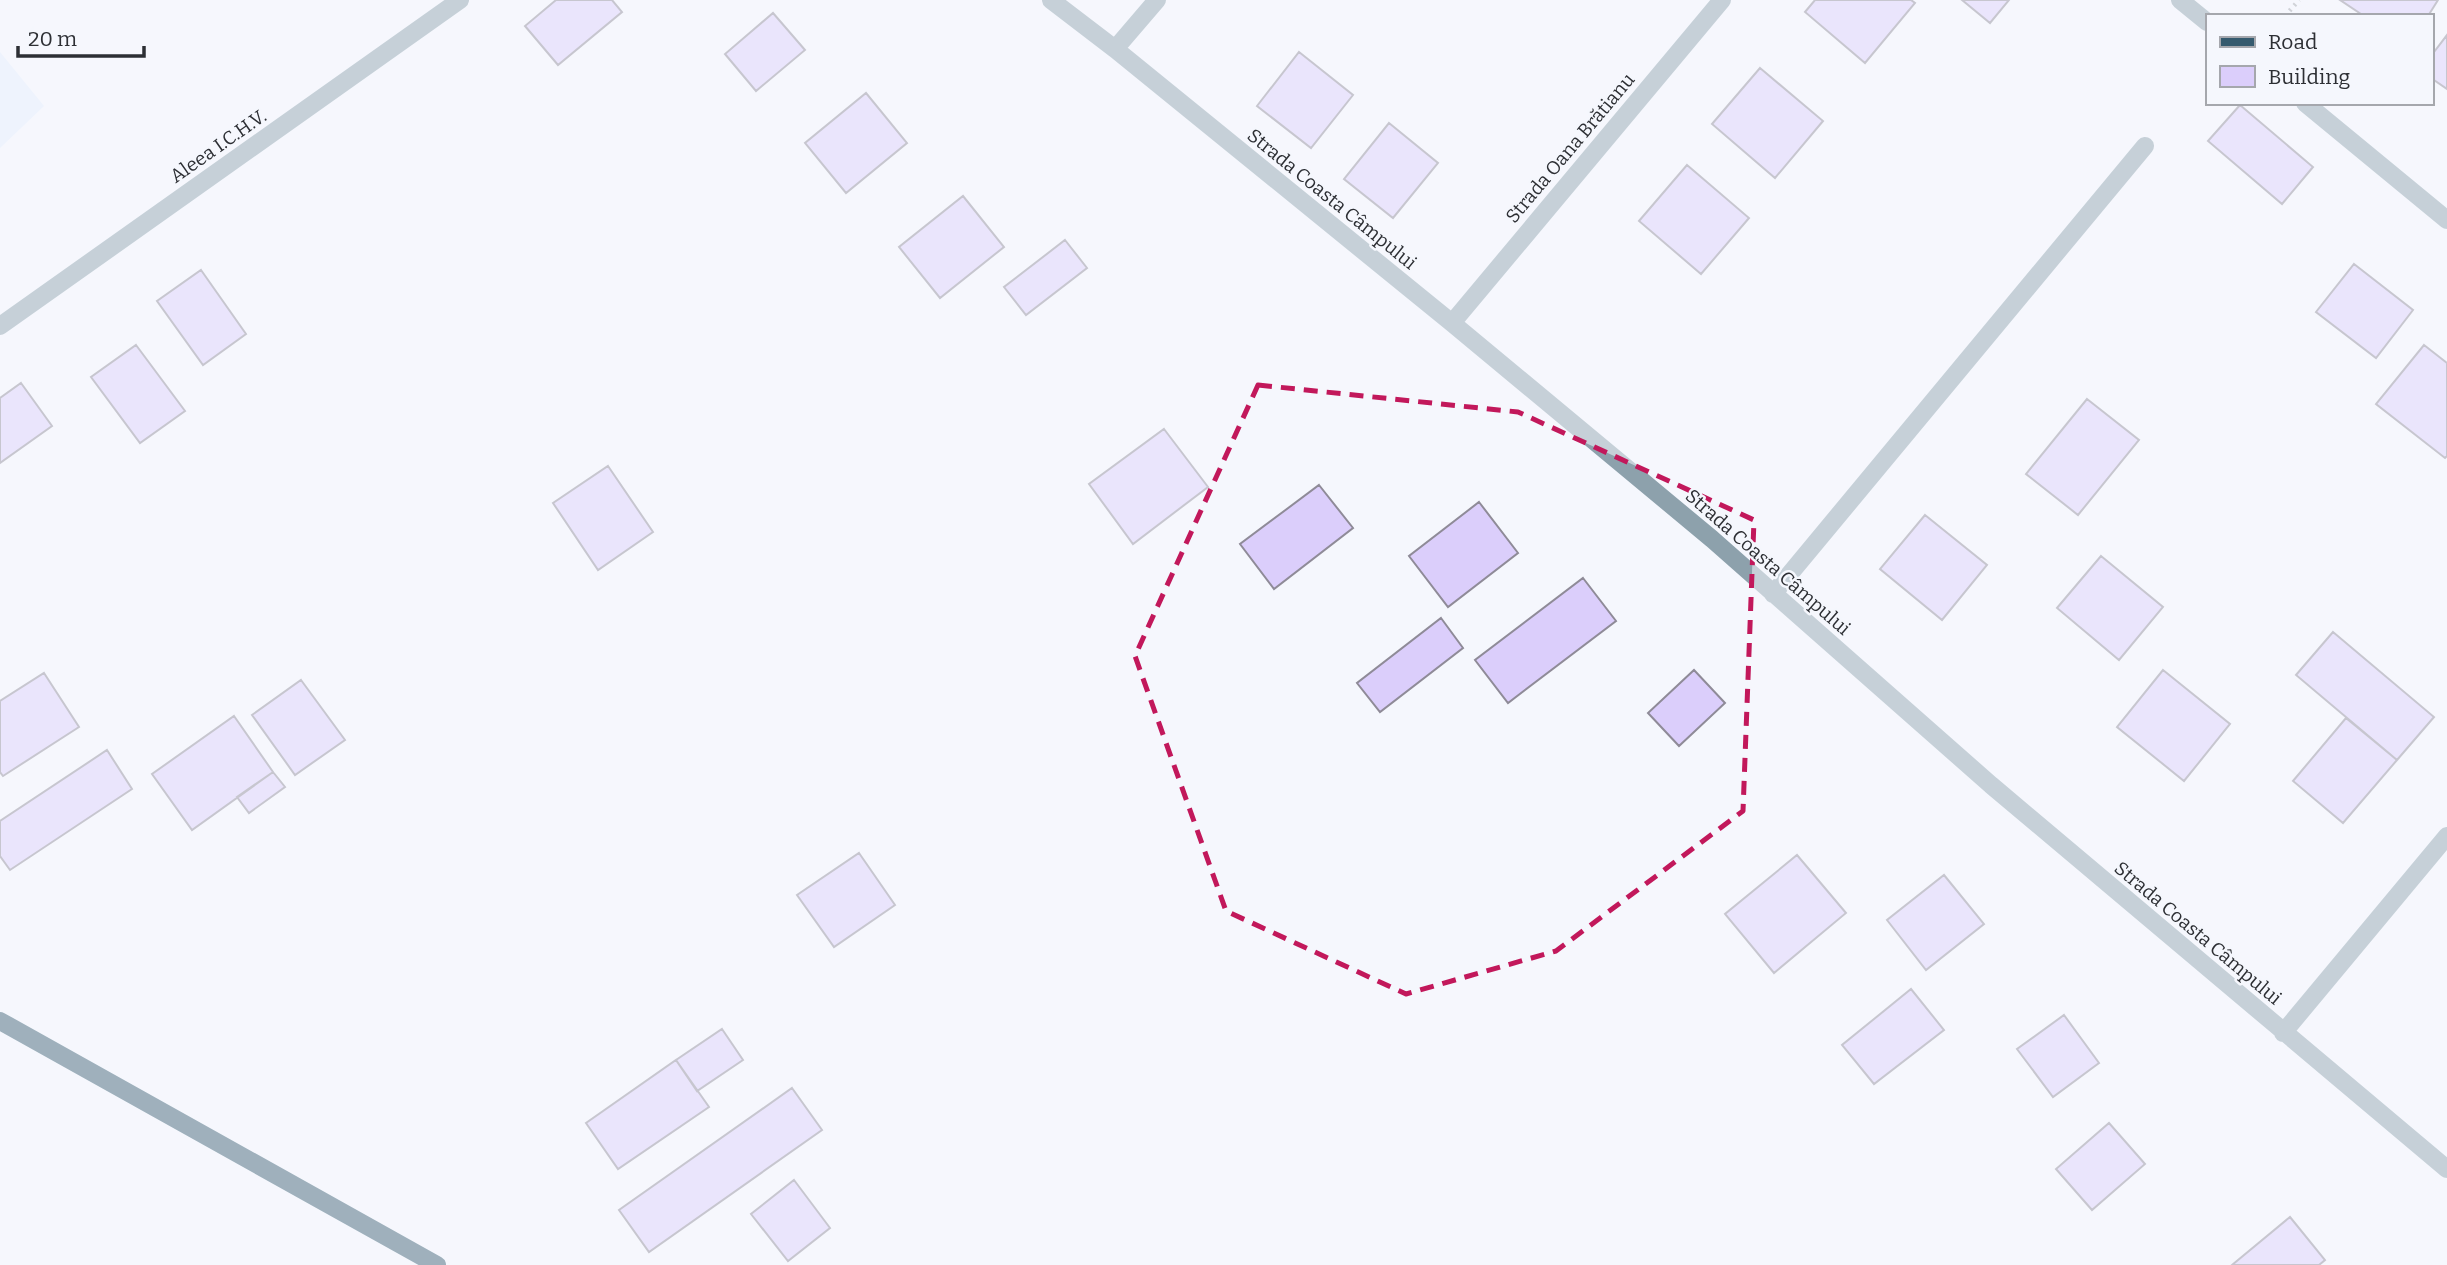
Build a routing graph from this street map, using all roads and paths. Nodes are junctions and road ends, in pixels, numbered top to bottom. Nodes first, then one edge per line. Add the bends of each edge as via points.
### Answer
1 (460, 0) edge
2 (1051, 0) edge
3 (1157, 0) edge
4 (1722, 0) edge
5 (2180, 0) edge
6 (2299, 0) edge
7 (2287, 14) edge
8 (2206, 21) edge
9 (1115, 49) junction
10 (2307, 105) edge
11 (2145, 146) dead end
12 (2447, 220) edge
13 (1452, 323) junction
14 (0, 326) edge
15 (1773, 594) junction
16 (2447, 836) edge
17 (0, 1021) edge
18 (2283, 1033) junction
19 (2447, 1169) edge
20 (437, 1265) edge

1 - 14 street, Aleea I.C.H.V.
2 - 9 street, Strada Coasta Câmpului
3 - 9 street
4 - 13 street, Strada Oana Brătianu
5 - 8 street
6 - 7 path
9 - 13 street, Strada Coasta Câmpului
10 - 12 street
11 - 15 street
13 - 15 street, Strada Coasta Câmpului
15 - 18 street, Strada Coasta Câmpului
16 - 18 street
17 - 20 main road
18 - 19 street, Strada Coasta Câmpului

